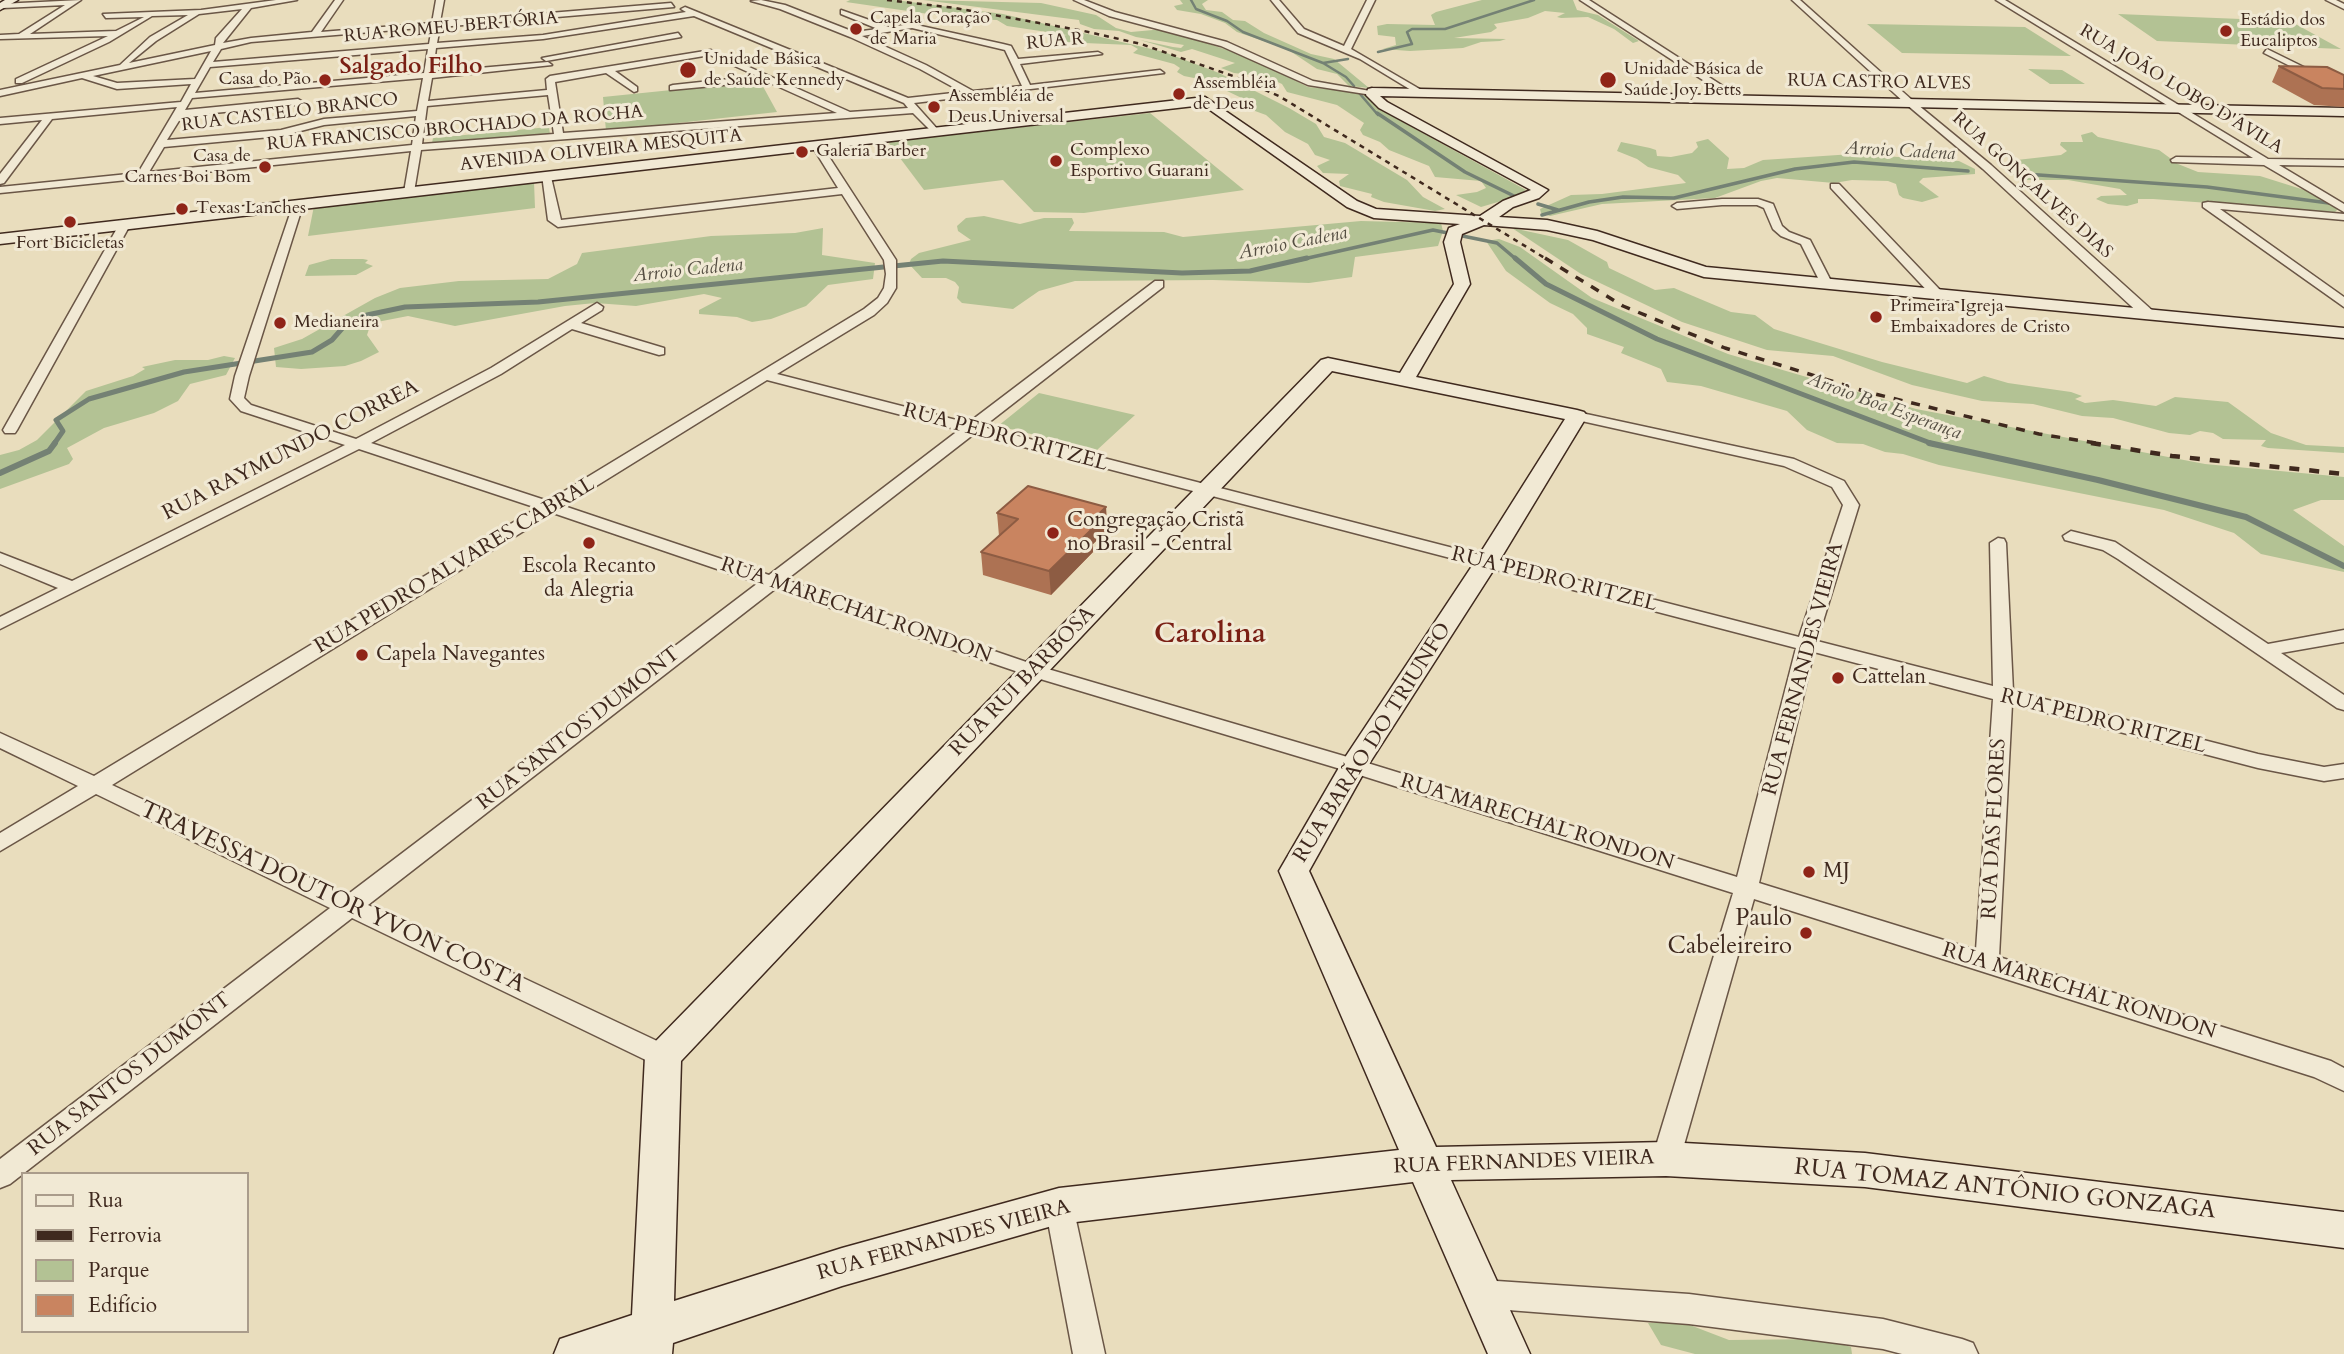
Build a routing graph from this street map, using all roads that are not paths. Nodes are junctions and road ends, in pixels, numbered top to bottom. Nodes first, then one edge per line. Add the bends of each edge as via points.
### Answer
1 (219, 0) edge
2 (293, 0) edge
3 (339, 0) edge
4 (440, 0) edge
5 (579, 0) edge
6 (660, 0) edge
7 (1078, 0) edge
8 (1275, 0) edge
9 (1371, 0) edge
10 (1584, 0) edge
11 (1796, 0) edge
12 (2000, 0) edge
13 (2330, 0) edge
14 (76, 1) edge
15 (269, 1) edge
16 (755, 1) edge
17 (5, 3) edge
18 (124, 5) dead end
19 (249, 5) junction
20 (671, 5) junction
21 (2344, 7) edge
22 (452, 9) dead end
23 (438, 10) junction
24 (201, 12) junction
25 (845, 12) dead end
26 (588, 13) junction
27 (696, 13) junction
28 (154, 14) junction
29 (106, 16) junction
30 (545, 16) junction
31 (436, 24) junction
32 (888, 30) junction
33 (120, 33) junction
34 (316, 33) junction
35 (73, 34) junction
36 (678, 35) dead end
37 (853, 35) junction
38 (0, 37) edge
39 (19, 37) junction
40 (543, 37) junction
41 (153, 39) junction
42 (172, 39) dead end
43 (106, 40) junction
44 (207, 40) dead end
45 (219, 42) junction
46 (433, 42) junction
47 (365, 43) junction
48 (10, 44) dead end
49 (341, 46) dead end
50 (1347, 50) junction
51 (2267, 51) dead end
52 (348, 53) junction
53 (1098, 54) dead end
54 (547, 62) junction
55 (1014, 62) junction
56 (207, 65) junction
57 (119, 67) junction
58 (608, 69) junction
59 (1160, 73) dead end
60 (82, 75) junction
61 (768, 78) junction
62 (428, 79) junction
63 (550, 80) junction
64 (198, 81) junction
65 (1027, 87) junction
66 (673, 88) dead end
67 (634, 89) dead end
68 (2344, 90) edge
69 (1419, 91) junction
70 (552, 92) junction
71 (1372, 92) junction
72 (4, 93) edge
73 (970, 93) junction
74 (1735, 97) junction
75 (0, 100) edge
76 (907, 100) junction
77 (1205, 101) joint
78 (298, 102) dead end
79 (1909, 102) junction
80 (12, 104) dead end
81 (184, 104) junction
82 (24, 108) dead end
83 (424, 108) junction
84 (2175, 108) junction
85 (914, 110) junction
86 (2344, 111) edge
87 (848, 115) junction
88 (49, 117) junction
89 (0, 121) edge
90 (557, 124) junction
91 (543, 125) dead end
92 (488, 130) dead end
93 (935, 132) junction
94 (559, 137) junction
95 (419, 141) junction
96 (160, 145) junction
97 (817, 146) junction
98 (2176, 160) dead end
99 (2265, 162) junction
100 (2344, 163) edge
101 (142, 176) junction
102 (546, 177) junction
103 (0, 181) edge
104 (1835, 186) dead end
105 (0, 190) edge
106 (846, 190) junction
107 (409, 192) junction
108 (298, 205) junction
109 (1677, 206) dead end
110 (2344, 209) edge
111 (2344, 217) edge
112 (1485, 220) junction
113 (124, 225) junction
114 (0, 239) edge
115 (1826, 283) junction
116 (1159, 284) dead end
117 (1937, 294) junction
118 (2344, 303) edge
119 (597, 307) dead end
120 (2149, 315) junction
121 (570, 324) junction
122 (2344, 333) edge
123 (659, 351) dead end
124 (766, 376) junction
125 (1405, 380) junction
126 (1577, 416) junction
127 (971, 429) junction
128 (10, 430) dead end
129 (356, 445) junction
130 (1206, 490) junction
131 (553, 507) junction
132 (2071, 536) dead end
133 (1998, 542) dead end
134 (0, 558) edge
135 (1486, 563) junction
136 (771, 582) junction
137 (73, 588) junction
138 (0, 624) edge
139 (2344, 636) edge
140 (1806, 645) junction
141 (2264, 650) junction
142 (1034, 671) junction
143 (2003, 696) junction
144 (2344, 704) edge
145 (0, 740) edge
146 (1354, 766) junction
147 (2344, 771) edge
148 (93, 785) junction
149 (0, 843) edge
150 (1746, 888) junction
151 (349, 907) junction
152 (1987, 963) junction
153 (663, 1056) junction
154 (2344, 1080) edge
155 (1666, 1158) junction
156 (1424, 1164) junction
157 (0, 1175) edge
158 (1059, 1206) junction
159 (2344, 1230) edge
160 (1482, 1294) junction
161 (651, 1342) edge
162 (575, 1354) edge
163 (1089, 1354) edge
164 (1509, 1354) edge
165 (1962, 1354) edge

1 - 24 street
2 - 15 street
3 - 34 street
4 - 23 street
5 - 26 street
6 - 20 street
7 - 71 street via 1112,14 1224,44 1311,83
8 - 50 street via 1301,31
9 - 50 street
10 - 74 street
11 - 79 street, RUA GONÇALVES DIAS
12 - 84 street, RUA JOÃO LOBO D'AVILA
13 - 21 street
14 - 17 street
14 - 39 street
15 - 19 street
16 - 37 street
18 - 29 street
19 - 24 street
19 - 45 street
20 - 26 street
20 - 27 street
22 - 23 street
23 - 31 street
24 - 28 street
24 - 41 street
25 - 32 street
26 - 30 street
27 - 40 street, RUA ROMEU BERTÓRIA
27 - 76 street
28 - 29 street
28 - 33 street
29 - 35 street
30 - 31 street
30 - 40 street
31 - 34 street
31 - 46 street
32 - 37 street
32 - 55 street via 912,26 1003,46
33 - 35 street
33 - 43 street
34 - 45 street
35 - 39 street
36 - 54 street
37 - 73 street
38 - 39 street
39 - 48 street
40 - 46 street, RUA ROMEU BERTÓRIA
40 - 54 street
41 - 42 street
41 - 43 street
41 - 57 street
43 - 72 street via 11,85
44 - 45 street
45 - 56 street
45 - 57 street
46 - 47 street
46 - 52 street, RUA ROMEU BERTÓRIA
46 - 62 street
47 - 49 street
47 - 52 street
50 - 69 street
51 - 68 street
52 - 56 street, RUA ROMEU BERTÓRIA
53 - 55 street, RUA R
54 - 62 street
54 - 63 street
55 - 65 street
56 - 64 street
57 - 60 street
58 - 61 street via 711,52
58 - 63 street
58 - 67 street
59 - 65 street
60 - 64 street via 117,86
60 - 72 street
61 - 66 street
61 - 87 street
62 - 81 street via 334,91 323,91 322,85
62 - 83 street
63 - 70 street
64 - 81 street
65 - 73 street
69 - 71 street, RUA CASTRO ALVES
69 - 74 street, RUA CASTRO ALVES
70 - 83 street, RUA CASTELO BRANCO
70 - 90 street
71 - 112 street via 1383,105 1541,190
73 - 76 street
74 - 79 street, RUA CASTRO ALVES
75 - 80 street
76 - 85 street
77 - 93 street, AVENIDA OLIVEIRA MESQUITA
77 - 112 street via 1352,204 1374,213
78 - 81 street
79 - 84 street, RUA CASTRO ALVES
79 - 120 street, RUA GONÇALVES DIAS
81 - 88 street
81 - 96 street
82 - 88 street
83 - 95 street
83 - 96 street, RUA CASTELO BRANCO via 281,133
84 - 86 street, RUA CASTRO ALVES
84 - 99 street, RUA JOÃO LOBO D'AVILA
85 - 87 street, RUA FRANCISCO BROCHADO DA ROCHA
85 - 93 street
87 - 94 street, RUA FRANCISCO BROCHADO DA ROCHA
88 - 89 street
88 - 103 street
90 - 91 street, RUA FRANCISCO BROCHADO DA ROCHA
90 - 94 street
92 - 95 street, RUA FRANCISCO BROCHADO DA ROCHA
93 - 97 street, AVENIDA OLIVEIRA MESQUITA
94 - 95 street, RUA FRANCISCO BROCHADO DA ROCHA
95 - 101 street, RUA FRANCISCO BROCHADO DA ROCHA
95 - 107 street
96 - 101 street
97 - 102 street, AVENIDA OLIVEIRA MESQUITA
97 - 106 street
98 - 99 street
99 - 100 street
99 - 110 street, RUA JOÃO LOBO D'AVILA
101 - 105 street, RUA FRANCISCO BROCHADO DA ROCHA
102 - 106 street via 558,224
102 - 107 street, AVENIDA OLIVEIRA MESQUITA
104 - 117 street
106 - 124 street, RUA PEDRO ALVARES CABRAL via 891,267 883,300
107 - 108 street, AVENIDA OLIVEIRA MESQUITA
108 - 113 street, AVENIDA OLIVEIRA MESQUITA
108 - 129 street, RUA MARECHAL RONDON via 237,398 246,408
109 - 115 street via 1758,202 1769,206 1777,227 1806,242
111 - 118 street via 2207,205
112 - 115 street via 1572,230 1704,272
112 - 125 street via 1455,231 1452,242 1462,284
113 - 114 street, AVENIDA OLIVEIRA MESQUITA
113 - 128 street
115 - 117 street
116 - 127 street, RUA SANTOS DUMONT
117 - 120 street
119 - 121 street, RUA RAYMUNDO CORREA
120 - 122 street
121 - 123 street
121 - 129 street, RUA RAYMUNDO CORREA via 496,371
124 - 127 street, RUA PEDRO RITZEL
124 - 131 street, RUA PEDRO ALVARES CABRAL
125 - 126 street, RUA FERNANDES VIEIRA
125 - 130 street, RUA RUI BARBOSA via 1328,364
126 - 135 street, RUA BARÃO DO TRIUNFO
126 - 140 street, RUA FERNANDES VIEIRA via 1789,462 1838,484 1851,505
127 - 130 street, RUA PEDRO RITZEL
127 - 136 street, RUA SANTOS DUMONT
129 - 131 street, RUA MARECHAL RONDON
129 - 137 street, RUA RAYMUNDO CORREA
130 - 135 street, RUA PEDRO RITZEL
130 - 142 street, RUA RUI BARBOSA
131 - 136 street, RUA MARECHAL RONDON
131 - 148 street, RUA PEDRO ALVARES CABRAL
132 - 141 street via 2109,546
133 - 143 street, RUA DAS FLORES
134 - 137 street
135 - 140 street, RUA PEDRO RITZEL
135 - 146 street, RUA BARÃO DO TRIUNFO
136 - 142 street, RUA MARECHAL RONDON
136 - 151 street, RUA SANTOS DUMONT
137 - 138 street, RUA RAYMUNDO CORREA
139 - 141 street
140 - 143 street, RUA PEDRO RITZEL
140 - 150 street, RUA FERNANDES VIEIRA
141 - 144 street
142 - 146 street, RUA MARECHAL RONDON
142 - 153 street, RUA RUI BARBOSA
143 - 147 street, RUA PEDRO RITZEL via 2258,761 2324,774
143 - 152 street, RUA DAS FLORES
145 - 148 street, TRAVESSA DOUTOR YVON COSTA
146 - 150 street, RUA MARECHAL RONDON
146 - 156 street, RUA BARÃO DO TRIUNFO via 1294,871
148 - 149 street, RUA PEDRO ALVARES CABRAL
148 - 151 street, TRAVESSA DOUTOR YVON COSTA
150 - 152 street, RUA MARECHAL RONDON
150 - 155 street, RUA FERNANDES VIEIRA
151 - 153 street, TRAVESSA DOUTOR YVON COSTA
151 - 157 street, RUA SANTOS DUMONT
152 - 154 street, RUA MARECHAL RONDON via 2322,1069
153 - 161 street
155 - 156 street, RUA FERNANDES VIEIRA
155 - 159 street, RUA TOMAZ ANTÔNIO GONZAGA via 1865,1170
156 - 158 street, RUA FERNANDES VIEIRA
156 - 160 street, RUA BARÃO DO TRIUNFO
158 - 161 street, RUA FERNANDES VIEIRA via 842,1267
158 - 163 street
160 - 164 street, RUA BARÃO DO TRIUNFO
160 - 165 street via 1689,1309 1883,1334
161 - 162 street, RUA FERNANDES VIEIRA

